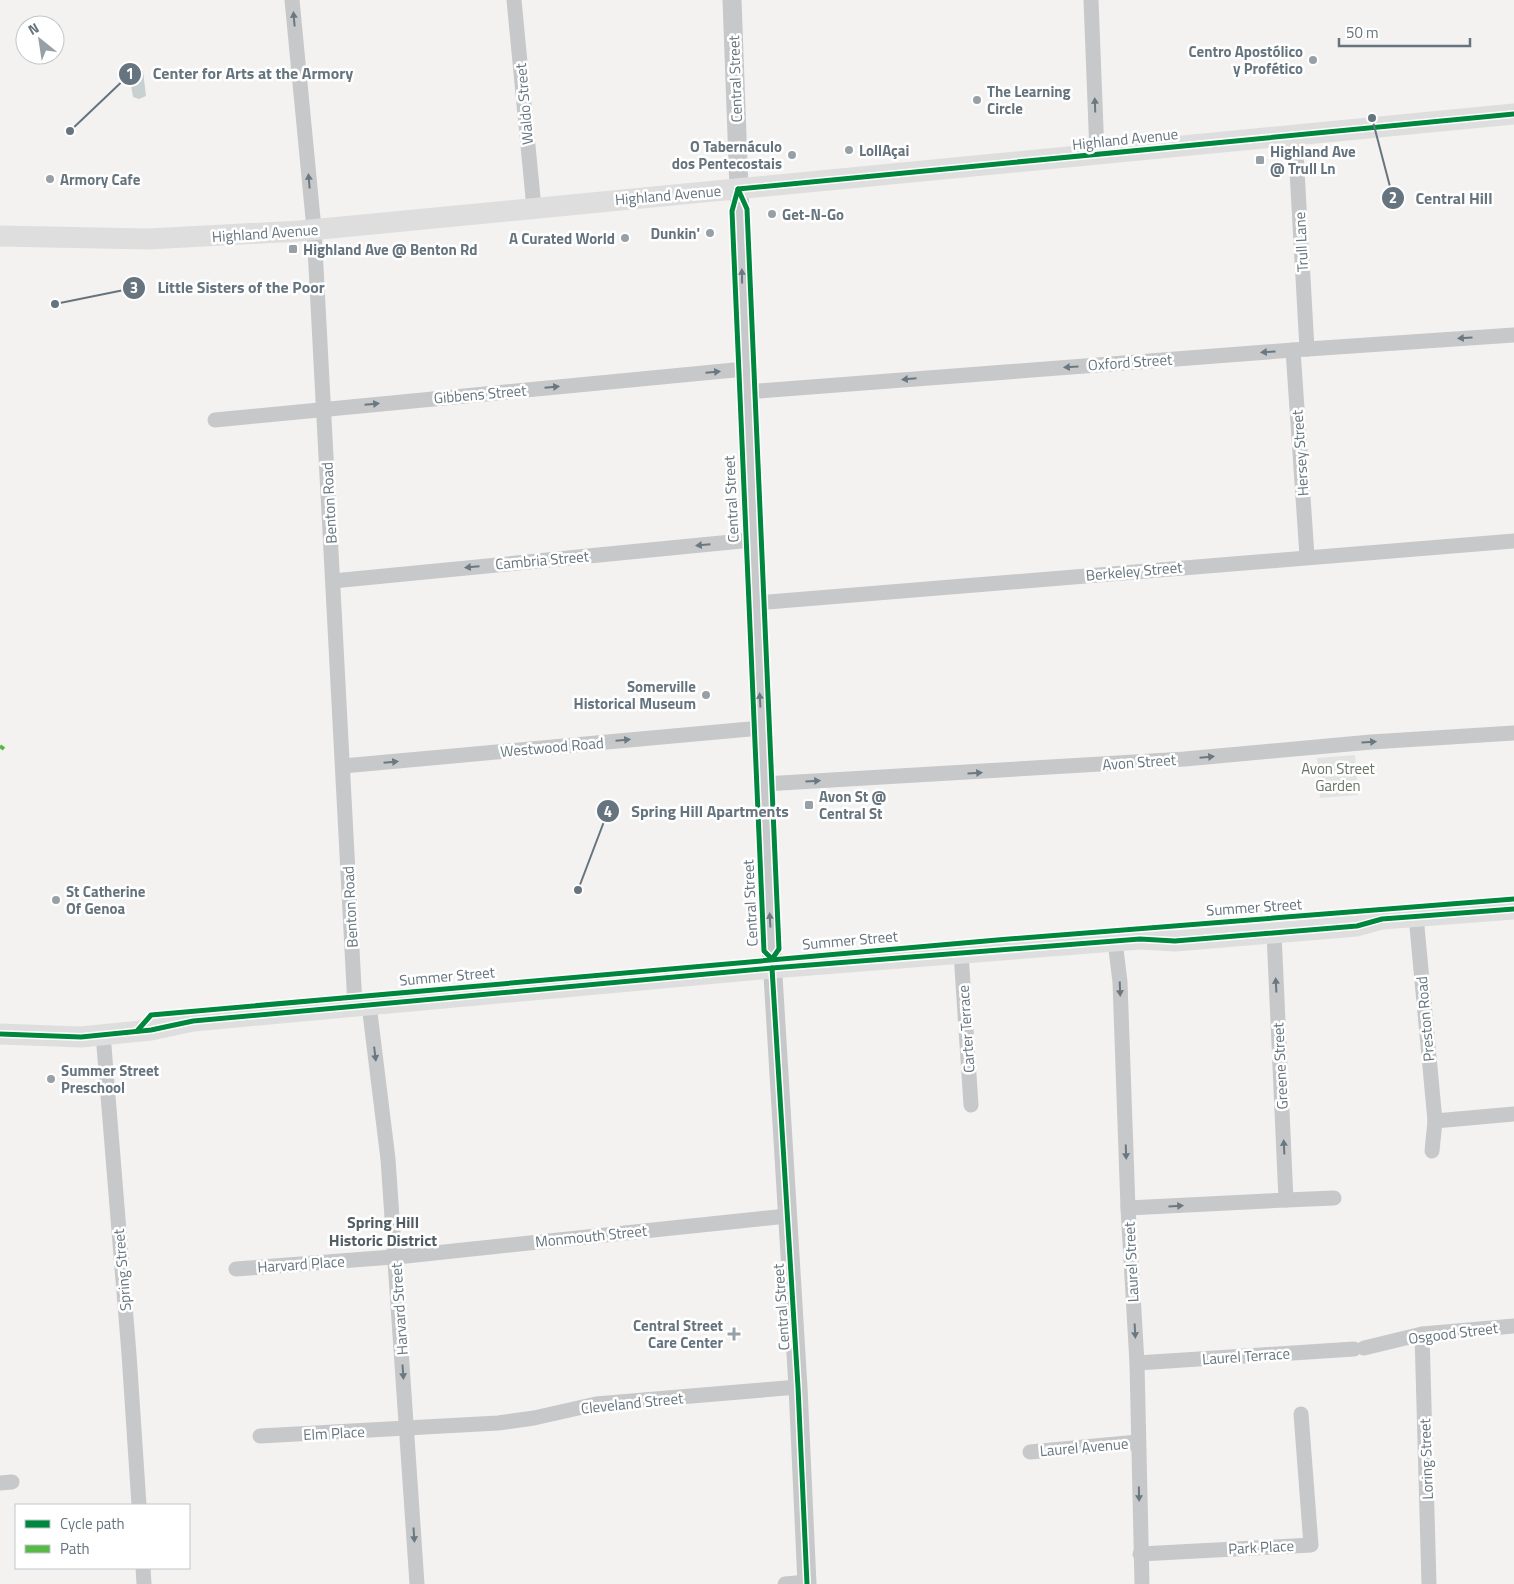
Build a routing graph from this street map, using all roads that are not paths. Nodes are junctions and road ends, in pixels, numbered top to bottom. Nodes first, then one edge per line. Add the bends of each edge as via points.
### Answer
1 (292, 0) edge
2 (514, 0) edge
3 (732, 0) edge
4 (1091, 0) edge
5 (1514, 114) edge
6 (1296, 135) junction
7 (1096, 154) junction
8 (738, 188) junction
9 (534, 208) junction
10 (314, 229) junction
11 (0, 236) edge
12 (1514, 335) edge
13 (1300, 349) junction
14 (745, 369) junction
15 (746, 392) junction
16 (324, 409) junction
17 (215, 420) dead end
18 (752, 540) junction
19 (1514, 541) edge
20 (1307, 556) junction
21 (333, 580) junction
22 (755, 603) junction
23 (761, 728) junction
24 (1514, 733) edge
25 (343, 766) junction
26 (764, 784) junction
27 (1514, 909) edge
28 (1416, 916) junction
29 (1274, 932) junction
30 (1115, 941) junction
31 (961, 954) junction
32 (772, 968) junction
33 (362, 1006) junction
34 (0, 1034) edge
35 (103, 1034) junction
36 (971, 1105) dead end
37 (1514, 1114) edge
38 (1435, 1121) junction
39 (1432, 1151) dead end
40 (1334, 1198) dead end
41 (1286, 1200) junction
42 (1128, 1208) junction
43 (787, 1216) junction
44 (395, 1257) junction
45 (236, 1269) dead end
46 (1514, 1326) edge
47 (1422, 1334) junction
48 (1359, 1348) joint
49 (1137, 1363) junction
50 (798, 1387) junction
51 (1301, 1414) dead end
52 (408, 1429) junction
53 (260, 1436) dead end
54 (1138, 1442) junction
55 (1030, 1452) dead end
56 (139, 1504) edge
57 (1140, 1554) junction
58 (143, 1569) edge
59 (807, 1583) edge
60 (144, 1584) edge
61 (417, 1584) edge
62 (785, 1584) edge
63 (1142, 1584) edge
64 (1429, 1584) edge

10 -> 1 street, Benton Road
2 - 9 street, Waldo Street
3 - 8 street, Central Street
7 -> 4 street
5 - 6 main road, Highland Avenue
6 - 7 main road, Highland Avenue
6 - 13 street, Trull Lane
7 - 8 main road, Highland Avenue
8 - 9 main road, Highland Avenue
14 -> 8 street, Central Street
9 - 10 main road, Highland Avenue
10 - 11 main road, Highland Avenue via 161,239
10 - 16 street, Benton Road
12 -> 13 street, Oxford Street
13 -> 15 street, Oxford Street
13 - 20 street, Hersey Street
14 - 15 street, Central Street
16 -> 14 street, Gibbens Street
15 - 18 street, Central Street
16 - 17 street, Gibbens Street
16 - 21 street, Benton Road
18 -> 21 street, Cambria Street
18 - 22 street, Central Street
19 - 20 street, Berkeley Street
20 - 22 street, Berkeley Street
21 - 25 street, Benton Road
23 -> 22 street, Central Street
25 -> 23 street, Westwood Road
23 - 26 street, Central Street
26 -> 24 street, Avon Street via 1126,763
25 - 33 street, Benton Road
32 -> 26 street, Central Street
27 - 28 main road, Summer Street
28 - 29 main road, Summer Street via 1382,919 1357,926
28 - 38 street, Preston Road
29 - 30 main road, Summer Street via 1175,941
41 -> 29 street, Greene Street
30 - 31 main road, Summer Street
30 -> 42 street, Laurel Street via 1120,982
31 - 32 main road, Summer Street
31 - 36 street, Carter Terrace
32 - 33 main road, Summer Street
32 - 43 street, Central Street
33 - 35 main road, Summer Street via 193,1021 151,1030
33 -> 44 street, Harvard Street via 388,1159
34 - 35 main road, Summer Street via 73,1037
35 - 56 street, Spring Street
37 - 38 street
38 - 39 street, Preston Road
40 - 41 street
42 -> 41 street
42 -> 49 street, Laurel Street
43 - 44 street, Monmouth Street
43 - 50 street, Central Street
44 - 45 street, Harvard Place
44 -> 52 street, Harvard Street
46 - 47 street, Osgood Street
47 - 48 street, Osgood Street
47 - 64 street, Loring Street
48 - 49 street, Laurel Terrace
49 - 54 street, Laurel Street
50 - 52 street, Cleveland Street via 596,1404 534,1418
50 - 59 street, Central Street
51 - 57 street, Park Place via 1310,1544
52 - 53 street, Elm Place
52 -> 61 street, Harvard Street
54 - 55 street, Laurel Avenue
54 -> 57 street, Laurel Street
57 - 63 street, Laurel Street
58 - 60 street
59 - 62 street

